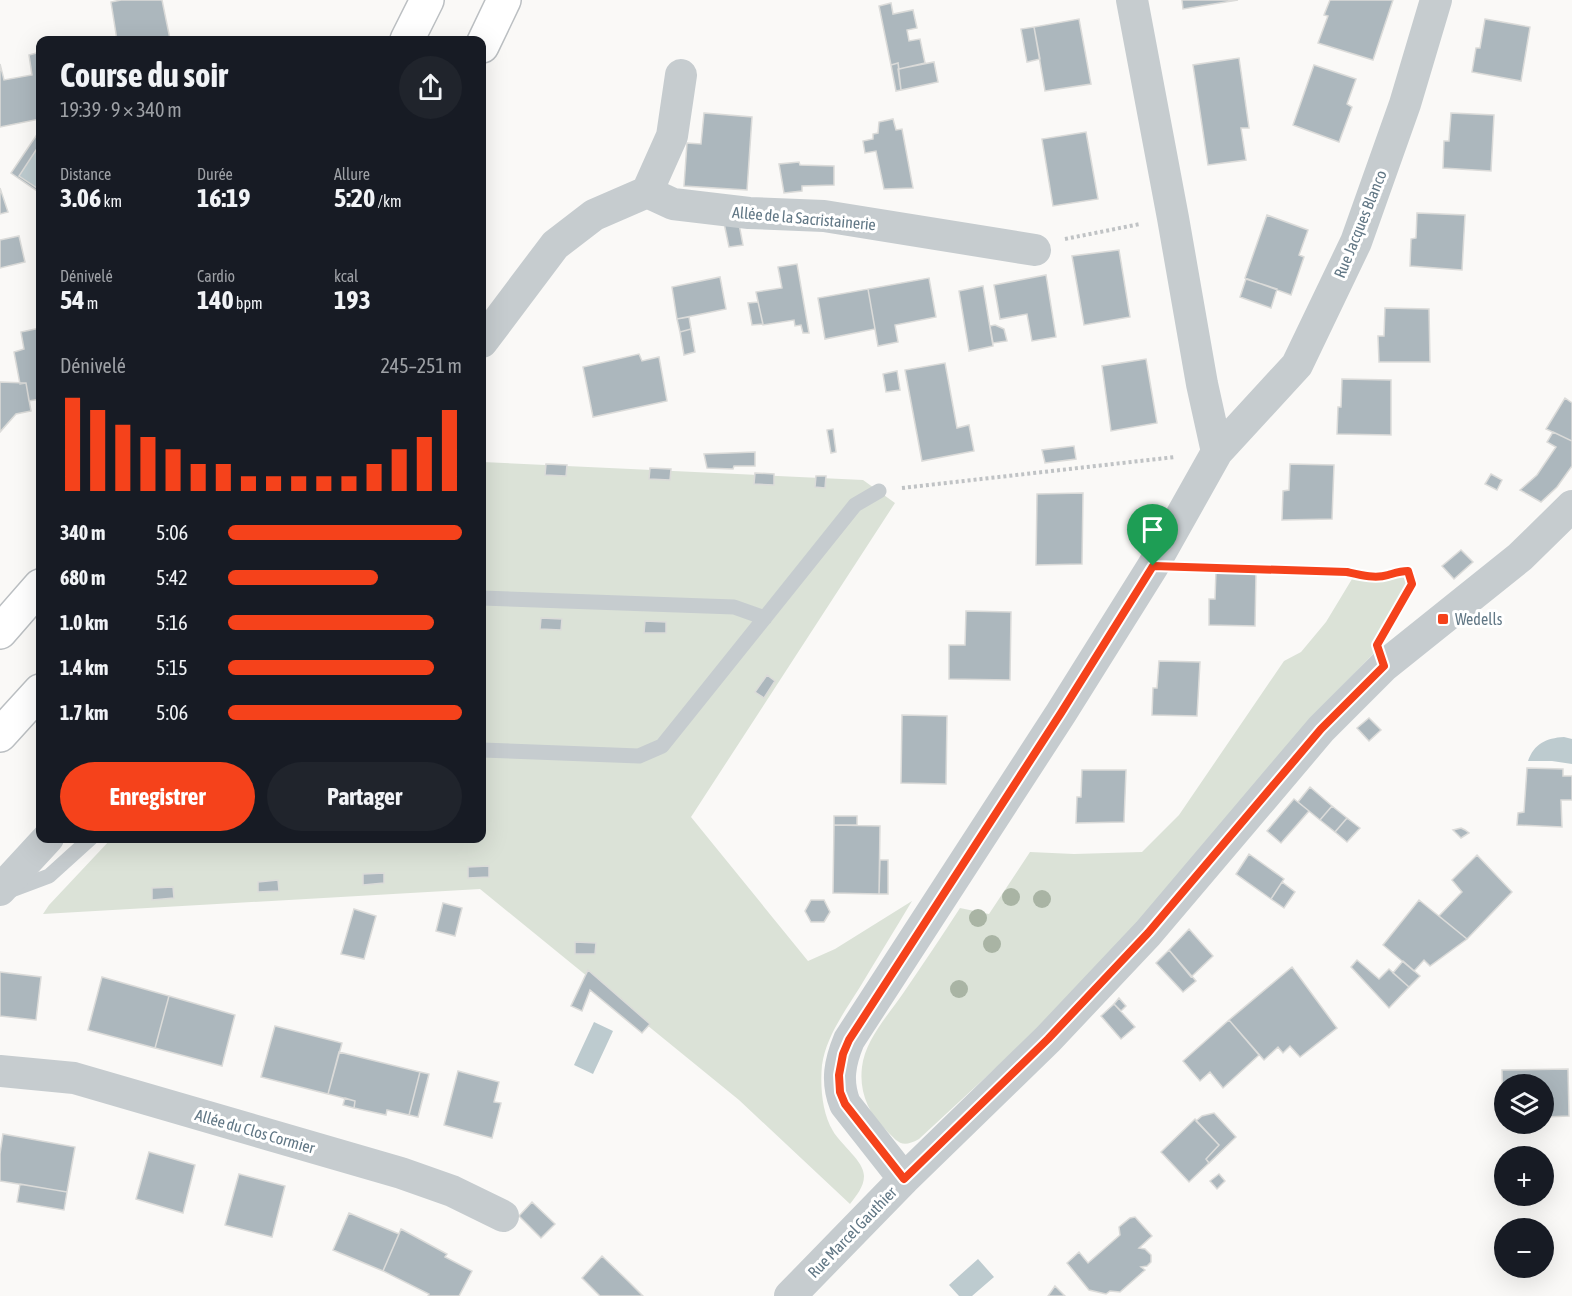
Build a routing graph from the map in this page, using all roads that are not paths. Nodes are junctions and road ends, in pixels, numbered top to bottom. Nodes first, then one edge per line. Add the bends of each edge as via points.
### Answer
1 (427, 0) edge
2 (504, 0) edge
3 (1132, 0) edge
4 (1436, 0) edge
5 (409, 36) edge
6 (486, 38) edge
7 (681, 75) dead end
8 (647, 192) junction
9 (1035, 250) road end
10 (486, 337) edge
11 (1217, 452) junction
12 (879, 491) road end
13 (1572, 506) edge
14 (36, 591) edge
15 (486, 598) edge
16 (765, 618) junction
17 (0, 632) edge
18 (36, 695) edge
19 (0, 735) edge
20 (486, 750) edge
21 (44, 843) edge
22 (85, 843) edge
23 (0, 892) edge
24 (0, 1071) edge
25 (904, 1179) junction
26 (503, 1216) dead end
27 (790, 1296) edge

1 - 5 highway
2 - 6 highway
3 - 11 street
4 - 11 street, Rue Jacques Blanco via 1405,104 1356,242 1302,355
7 - 8 street via 672,136
8 - 9 street, Allée de la Sacristainerie via 673,204 748,213 824,216
8 - 10 street via 594,215 555,245
11 - 25 street, Rue Jacques Blanco via 1153,566 849,1040 839,1075 840,1092 845,1104
12 - 16 lane via 855,505
13 - 25 street, Rue Marcel Gauthier via 1520,557 1384,666 1321,729 1148,933 1048,1039
14 - 17 highway
15 - 16 lane via 734,607
16 - 20 lane via 662,746 639,756
18 - 19 highway
21 - 23 street
22 - 23 lane via 49,876
24 - 26 street, Allée du Clos Cormier via 85,1081 401,1173 452,1191
25 - 27 street, Rue Marcel Gauthier

